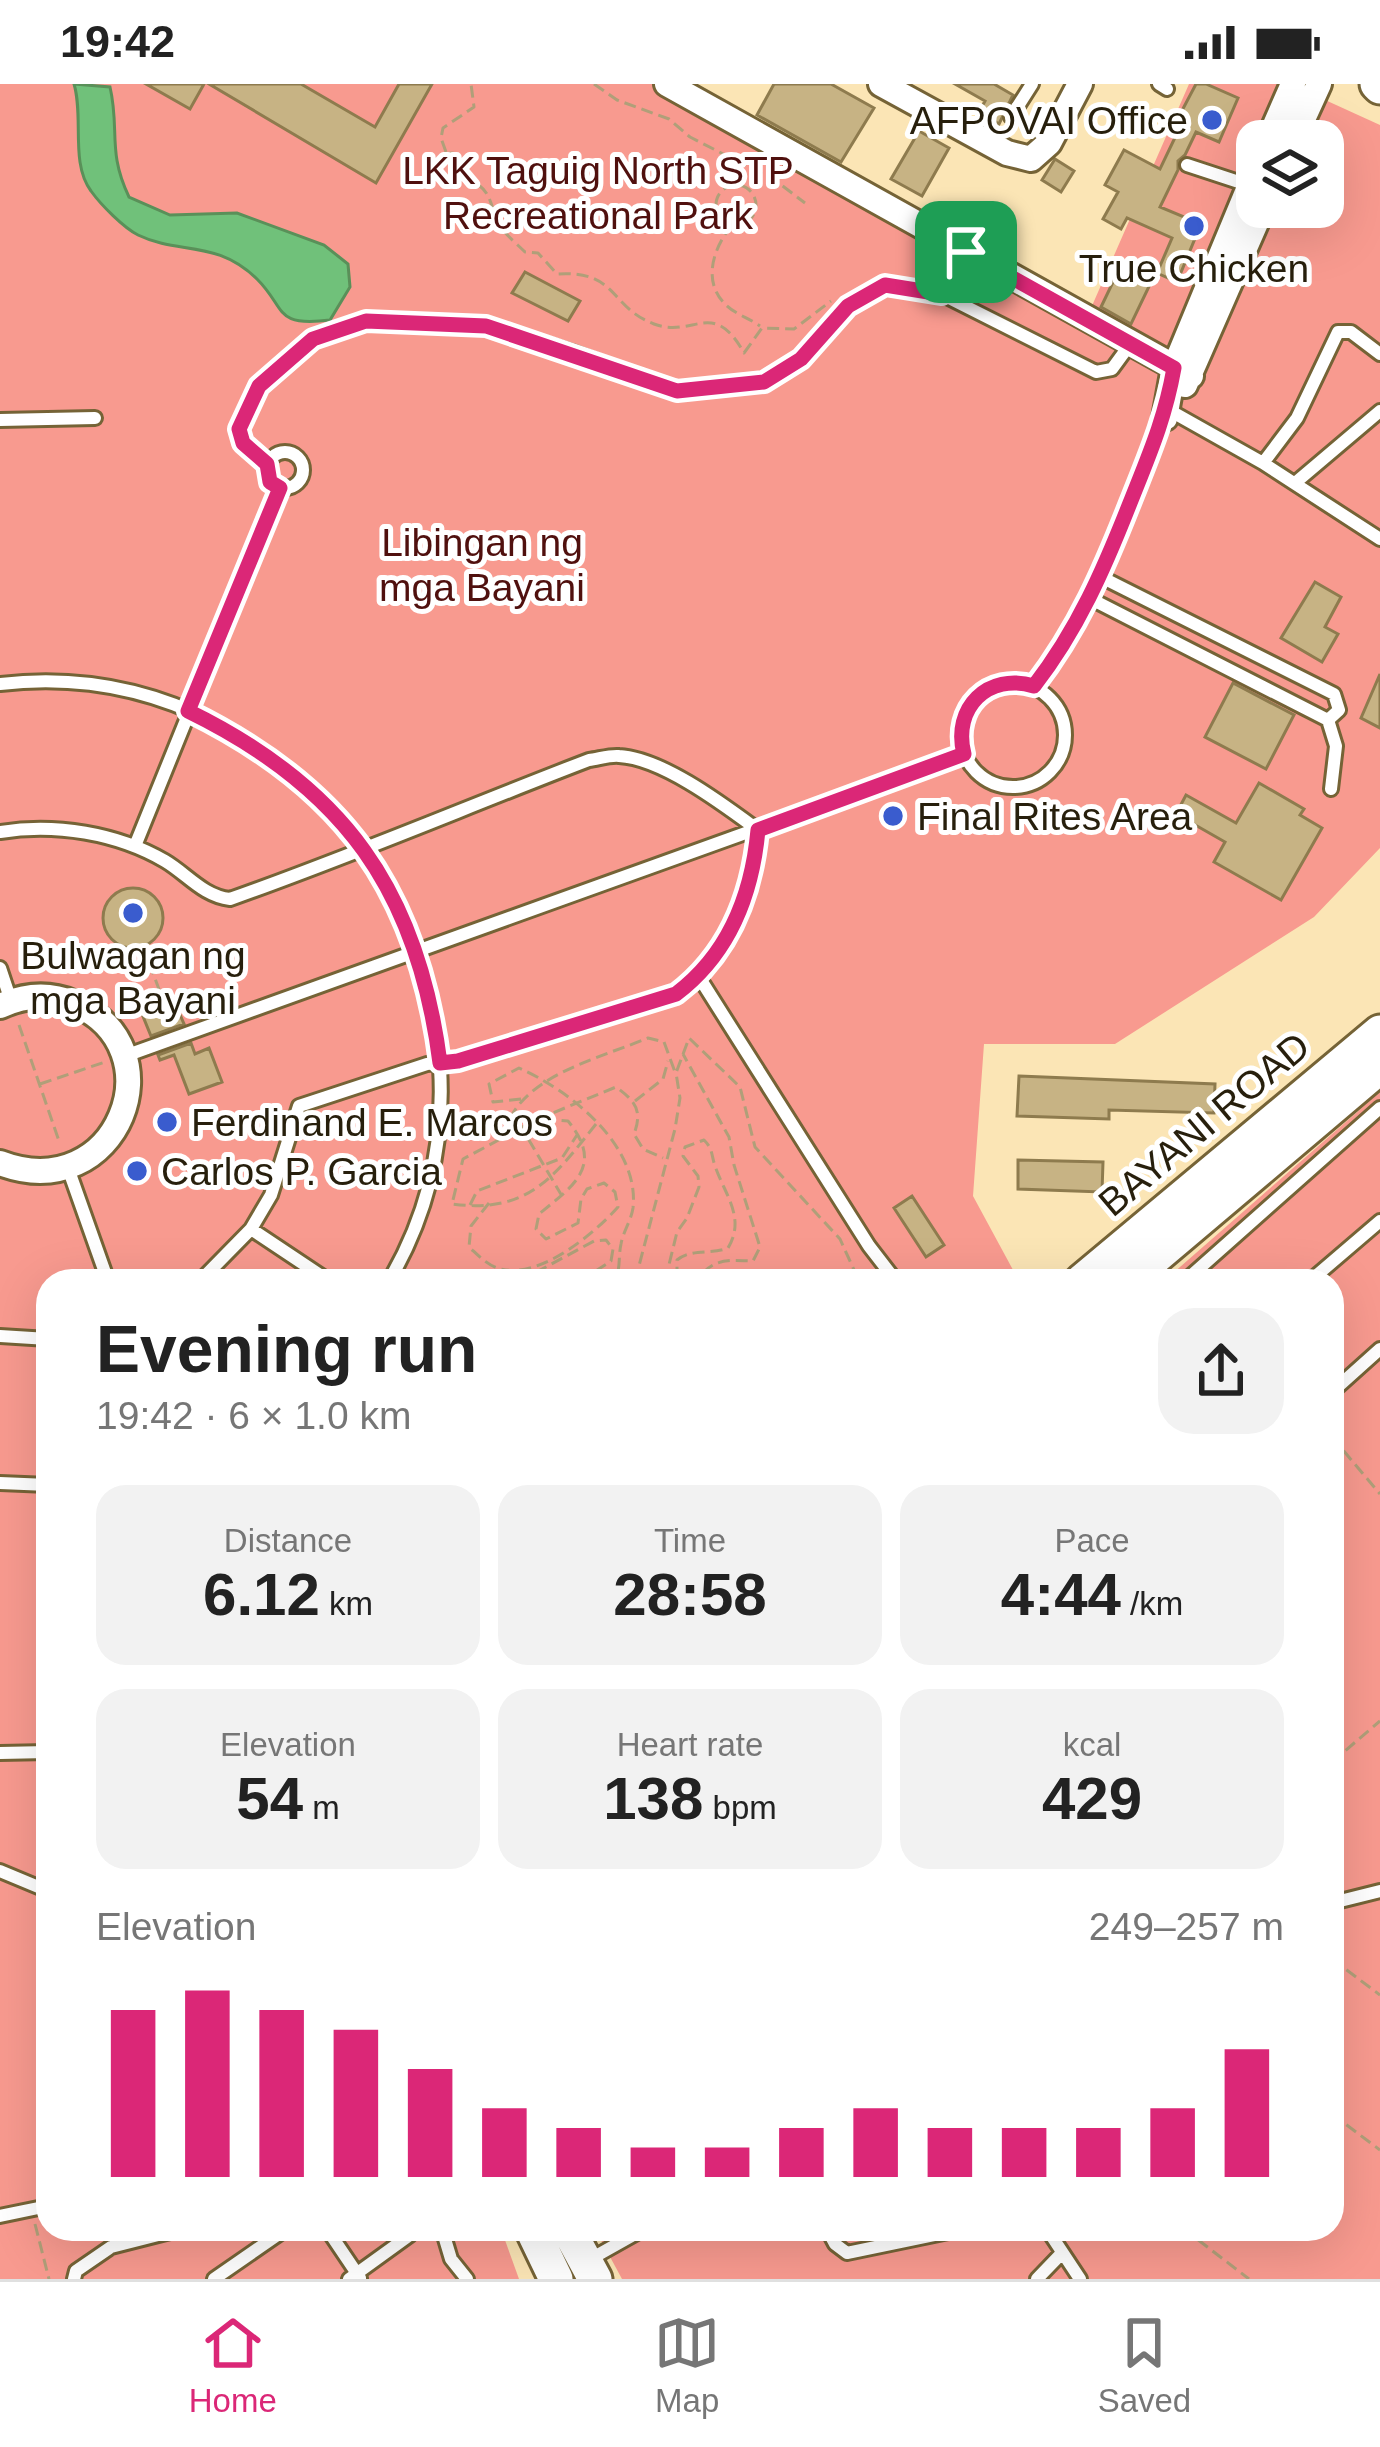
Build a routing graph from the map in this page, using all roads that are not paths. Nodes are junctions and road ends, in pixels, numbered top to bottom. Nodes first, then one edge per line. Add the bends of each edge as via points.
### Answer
1 (667, 84) edge
2 (881, 84) edge
3 (1032, 84) edge
4 (1293, 84) edge
5 (1318, 84) edge
6 (1070, 88) edge
7 (1011, 117) dead end
8 (1277, 120) edge
9 (1302, 120) edge
10 (1186, 164) dead end
11 (1236, 180) edge
12 (1240, 228) edge
13 (966, 252) junction
14 (941, 294) junction
15 (1131, 343) junction
16 (1380, 353) edge
17 (1182, 372) junction
18 (1380, 411) edge
19 (1167, 412) junction
20 (95, 418) dead end
21 (0, 419) edge
22 (1263, 463) junction
23 (267, 464) junction
24 (1295, 483) junction
25 (280, 488) junction
26 (1380, 539) edge
27 (1101, 577) junction
28 (1091, 599) junction
29 (0, 684) edge
30 (1034, 686) junction
31 (188, 711) junction
32 (1328, 720) junction
33 (964, 754) junction
34 (1331, 789) dead end
35 (758, 830) junction
36 (0, 832) edge
37 (135, 846) junction
38 (364, 849) junction
39 (417, 951) junction
40 (0, 968) edge
41 (699, 977) junction
42 (6, 1003) edge
43 (1380, 1032) edge
44 (123, 1056) junction
45 (440, 1063) junction
46 (1380, 1067) edge
47 (1380, 1108) edge
48 (0, 1162) edge
49 (68, 1168) junction
50 (1380, 1221) edge
51 (250, 1229) junction
52 (104, 1269) edge
53 (212, 1269) edge
54 (311, 1269) edge
55 (395, 1269) edge
56 (887, 1269) edge
57 (1096, 1269) edge
58 (1141, 1269) edge
59 (1199, 1269) edge
60 (1324, 1269) edge
61 (0, 1336) edge
62 (36, 1338) edge
63 (1380, 1349) edge
64 (1344, 1381) edge
65 (0, 1483) edge
66 (36, 1484) edge
67 (36, 1752) edge
68 (0, 1753) edge
69 (0, 1871) edge
70 (36, 1886) edge
71 (1380, 1891) edge
72 (1344, 1900) edge
73 (36, 2209) edge
74 (0, 2216) edge
75 (135, 2241) edge
76 (269, 2241) edge
77 (334, 2241) edge
78 (402, 2241) edge
79 (446, 2241) edge
80 (537, 2241) edge
81 (574, 2241) edge
82 (628, 2241) edge
83 (836, 2241) edge
84 (905, 2241) edge
85 (1054, 2241) edge
86 (1061, 2254) junction
87 (590, 2270) edge
88 (356, 2277) edge
89 (551, 2278) edge
90 (74, 2279) edge
91 (214, 2279) edge
92 (467, 2279) edge
93 (1037, 2279) edge
94 (1080, 2279) edge

1 - 13 street
2 - 6 street via 1031,159 1048,142
3 - 7 lane
4 - 8 street
5 - 9 street
10 - 11 lane
12 - 17 street
13 - 14 lane
13 - 15 street
14 - 15 lane via 1096,372 1112,369
14 - 23 lane via 885,285 848,306 801,359 764,382 677,391 486,326 366,321 313,339 259,386 239,429
15 - 17 street
16 - 22 lane via 1338,332 1297,418
17 - 19 street
18 - 24 lane
19 - 22 lane
19 - 27 lane
20 - 21 lane
22 - 24 lane
23 - 25 lane
23 - 25 lane via 280,452 302,462 297,485
24 - 26 lane
25 - 31 lane
27 - 28 lane
27 - 32 lane via 1334,694 1340,710
28 - 30 lane
28 - 32 lane
29 - 31 lane via 76,683
30 - 33 lane via 1001,683 973,701 962,721
30 - 33 lane via 1064,722 1054,768 1024,786 999,785
31 - 37 lane
31 - 38 lane via 286,768
32 - 34 lane via 1336,746
33 - 35 lane
35 - 38 lane via 686,783 619,756 590,760
35 - 39 lane
35 - 41 lane via 740,911
36 - 37 lane via 95,834
37 - 38 lane via 230,898
38 - 39 lane
39 - 44 lane
39 - 45 lane
40 - 42 lane
41 - 45 lane via 676,994
41 - 56 lane
42 - 44 street via 45,996 79,1005 106,1026
43 - 57 main road, BAYANI ROAD
44 - 49 street via 128,1090 119,1124 98,1151
45 - 51 lane via 299,1106 271,1195
45 - 55 lane via 432,1167
46 - 58 main road, BAYANI ROAD
47 - 59 lane
48 - 49 street via 34,1172
49 - 52 lane
50 - 60 lane
51 - 53 lane
51 - 54 lane
61 - 62 lane
63 - 64 lane
65 - 66 lane
67 - 68 lane
69 - 70 lane
71 - 72 lane
73 - 74 lane
75 - 90 lane via 111,2247
76 - 91 lane
77 - 88 lane
78 - 88 lane
79 - 92 lane
80 - 89 main road
81 - 87 main road
82 - 87 lane
83 - 84 lane via 847,2253
85 - 86 lane
86 - 93 lane
86 - 94 lane
87 - 89 street

